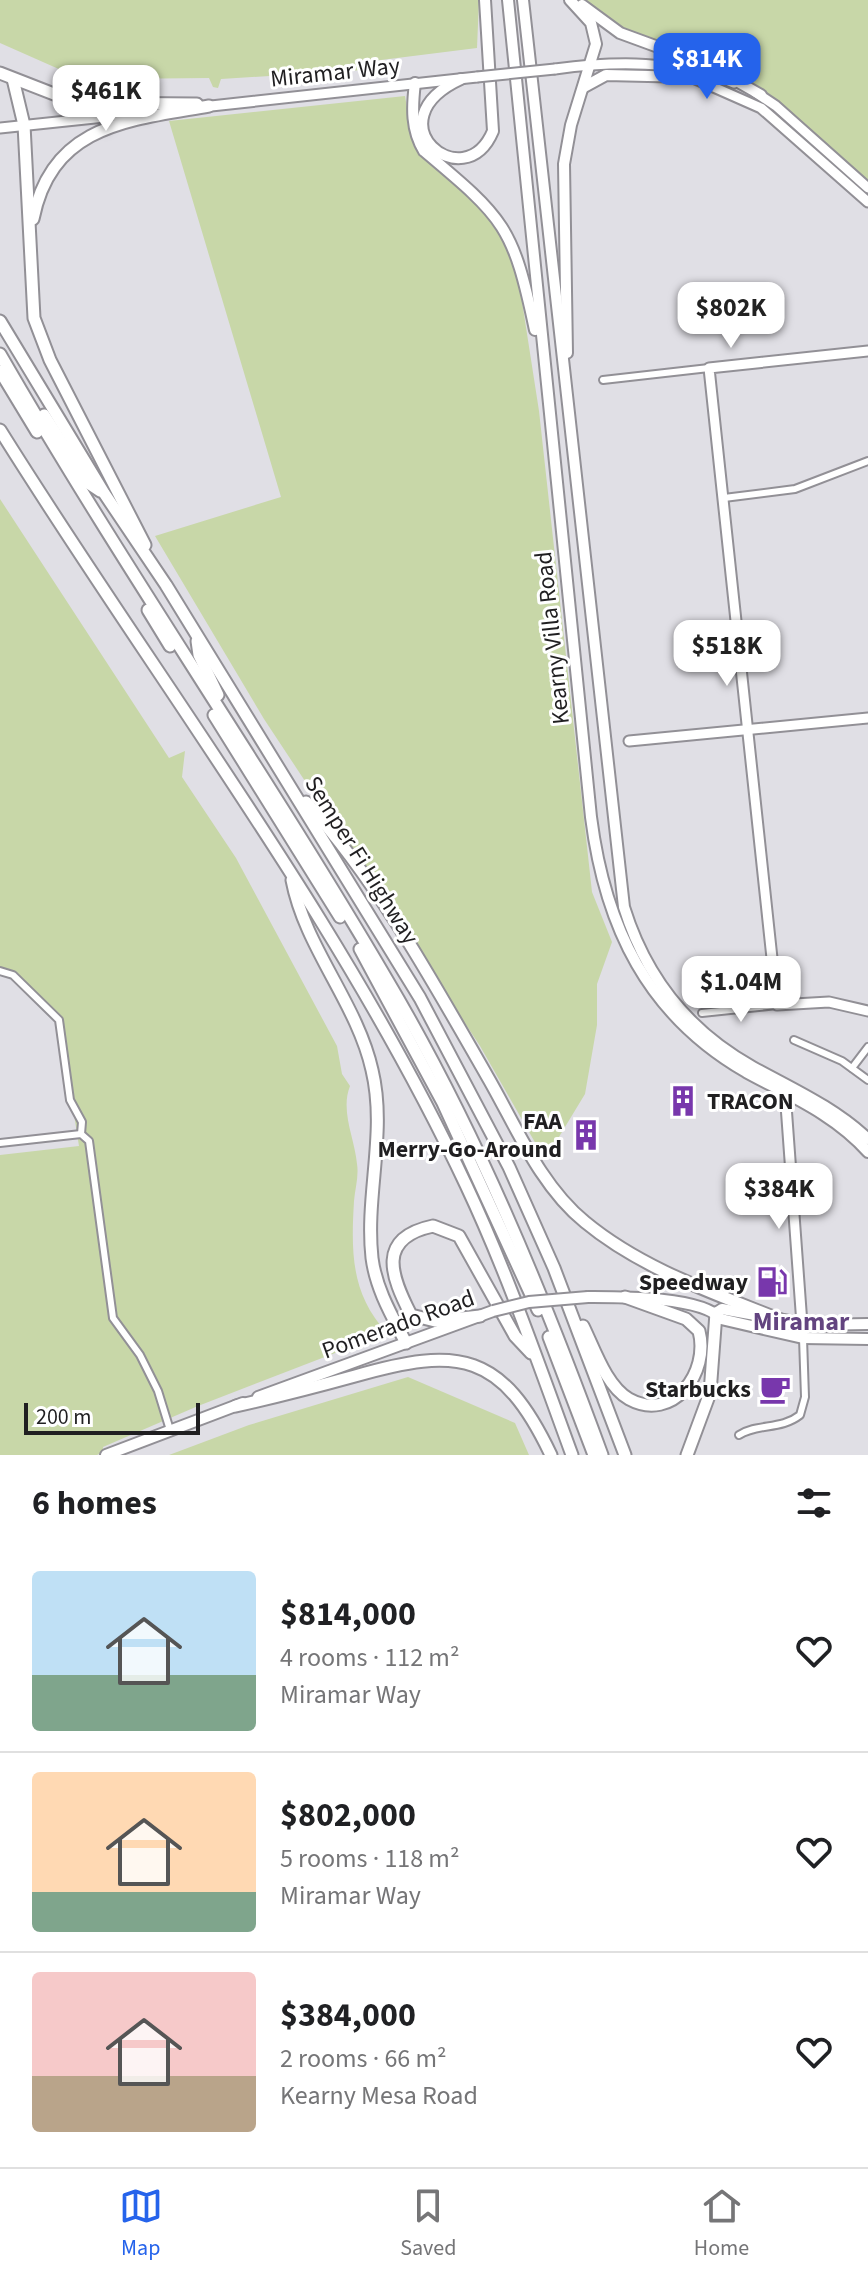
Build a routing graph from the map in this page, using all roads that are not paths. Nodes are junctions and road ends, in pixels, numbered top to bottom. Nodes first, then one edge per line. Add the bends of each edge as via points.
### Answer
1 (485, 0) edge
2 (508, 0) edge
3 (523, 0) edge
4 (570, 0) edge
5 (578, 0) edge
6 (589, 65) junction
7 (674, 68) junction
8 (0, 73) edge
9 (690, 77) junction
10 (13, 79) junction
11 (461, 79) junction
12 (415, 83) junction
13 (581, 92) junction
14 (761, 95) junction
15 (209, 106) junction
16 (24, 125) junction
17 (0, 128) edge
18 (422, 129) junction
19 (868, 188) edge
20 (868, 202) edge
21 (29, 235) junction
22 (0, 321) edge
23 (542, 338) junction
24 (868, 351) edge
25 (1, 356) edge
26 (709, 368) junction
27 (0, 371) edge
28 (565, 376) junction
29 (603, 380) dead end
30 (0, 430) edge
31 (0, 440) edge
32 (16, 455) junction
33 (868, 461) edge
34 (104, 493) junction
35 (724, 498) junction
36 (166, 585) junction
37 (196, 635) junction
38 (868, 718) edge
39 (749, 731) junction
40 (629, 741) dead end
41 (241, 743) junction
42 (284, 778) junction
43 (290, 874) junction
44 (0, 971) edge
45 (777, 1005) junction
46 (868, 1011) edge
47 (702, 1013) dead end
48 (794, 1040) dead end
49 (868, 1047) edge
50 (852, 1068) junction
51 (868, 1080) edge
52 (777, 1088) junction
53 (812, 1107) junction
54 (81, 1134) junction
55 (789, 1134) junction
56 (868, 1139) edge
57 (0, 1143) edge
58 (868, 1152) edge
59 (554, 1268) junction
60 (625, 1297) junction
61 (716, 1313) junction
62 (480, 1316) junction
63 (786, 1322) junction
64 (802, 1324) junction
65 (868, 1324) edge
66 (803, 1338) junction
67 (868, 1339) edge
68 (406, 1343) junction
69 (537, 1359) junction
70 (236, 1406) junction
71 (170, 1430) junction
72 (739, 1435) dead end
73 (106, 1455) edge
74 (551, 1455) edge
75 (572, 1455) edge
76 (594, 1455) edge
77 (602, 1455) edge
78 (625, 1455) edge
79 (687, 1455) edge

1 - 18 main road via 494,124 490,139 470,156 448,157 431,147
2 - 23 main road, Kearny Villa Road
3 - 28 main road, Kearny Villa Road
4 - 6 main road via 594,30
5 - 14 main road via 620,33 710,66
6 - 7 street, Miramar Way
6 - 11 street, Miramar Way, bridge
6 - 13 main road
7 - 9 street, Miramar Way
7 - 14 street, Miramar Way
8 - 10 highway
9 - 13 main road via 606,75 593,79
9 - 20 street, Miramar Way via 761,108
10 - 15 highway via 77,103
10 - 16 highway
11 - 12 street, Miramar Way
11 - 18 main road via 432,96
12 - 15 street, Miramar Way
12 - 18 main road
12 - 23 main road via 413,114 419,143 502,224 518,257 535,332
13 - 28 main road via 564,164
14 - 19 street, Miramar Way
15 - 16 street, Miramar Way
15 - 21 highway via 119,123 83,139 46,181
16 - 17 street, Miramar Way
16 - 21 highway
21 - 36 highway via 34,318 50,360
22 - 34 highway, Semper Fi Highway
23 - 52 main road, Kearny Villa Road via 591,817 604,893 633,960 668,1009 720,1056
24 - 26 street
25 - 34 highway via 88,483
25 - 41 highway
26 - 29 street
26 - 35 street
27 - 76 highway via 404,1028 488,1194
28 - 56 main road, Kearny Villa Road via 618,872 635,938 663,989 702,1032 833,1111
30 - 32 highway
31 - 32 highway
32 - 43 highway
33 - 35 street via 795,489
34 - 36 highway, Semper Fi Highway
35 - 39 street
36 - 37 highway, Semper Fi Highway
37 - 41 highway via 208,679
37 - 42 highway, Semper Fi Highway
38 - 39 street
39 - 40 street
39 - 45 street
41 - 77 highway via 427,1051 493,1184
42 - 59 highway, Semper Fi Highway via 420,998 509,1167
42 - 63 highway via 338,838 410,947 551,1186 582,1220 621,1250 671,1275
43 - 68 highway via 297,908 363,1041 372,1070 378,1120 372,1261
43 - 69 highway via 375,1014 466,1185
44 - 54 street via 13,975 59,1020 70,1100 82,1122
45 - 46 street via 829,1002
45 - 47 street
48 - 50 street
49 - 50 street
50 - 51 street
52 - 53 main road, Kearny Villa Road
52 - 55 street via 786,1105
53 - 55 street via 795,1108
53 - 58 main road, Kearny Villa Road
54 - 57 street
54 - 71 street via 93,1155 113,1318 152,1379
55 - 64 street
59 - 60 highway via 618,1389 644,1405 676,1399 694,1377 699,1331 686,1319
59 - 78 highway, Semper Fi Highway
60 - 61 main road, Pomerado Road
60 - 62 main road, Pomerado Road, bridge via 529,1302
61 - 63 main road
61 - 66 main road via 721,1319
61 - 79 highway via 710,1393
62 - 68 main road, Pomerado Road
62 - 69 highway via 435,1321 411,1315 392,1264 405,1236 433,1226 459,1236 515,1336
63 - 64 main road
64 - 65 main road
64 - 66 street
66 - 67 main road
66 - 72 street via 805,1397 800,1415 780,1426
68 - 70 main road, Pomerado Road
69 - 75 highway
70 - 71 main road, Pomerado Road
70 - 74 highway via 411,1360 455,1360 502,1380 522,1400
71 - 73 main road, Pomerado Road

